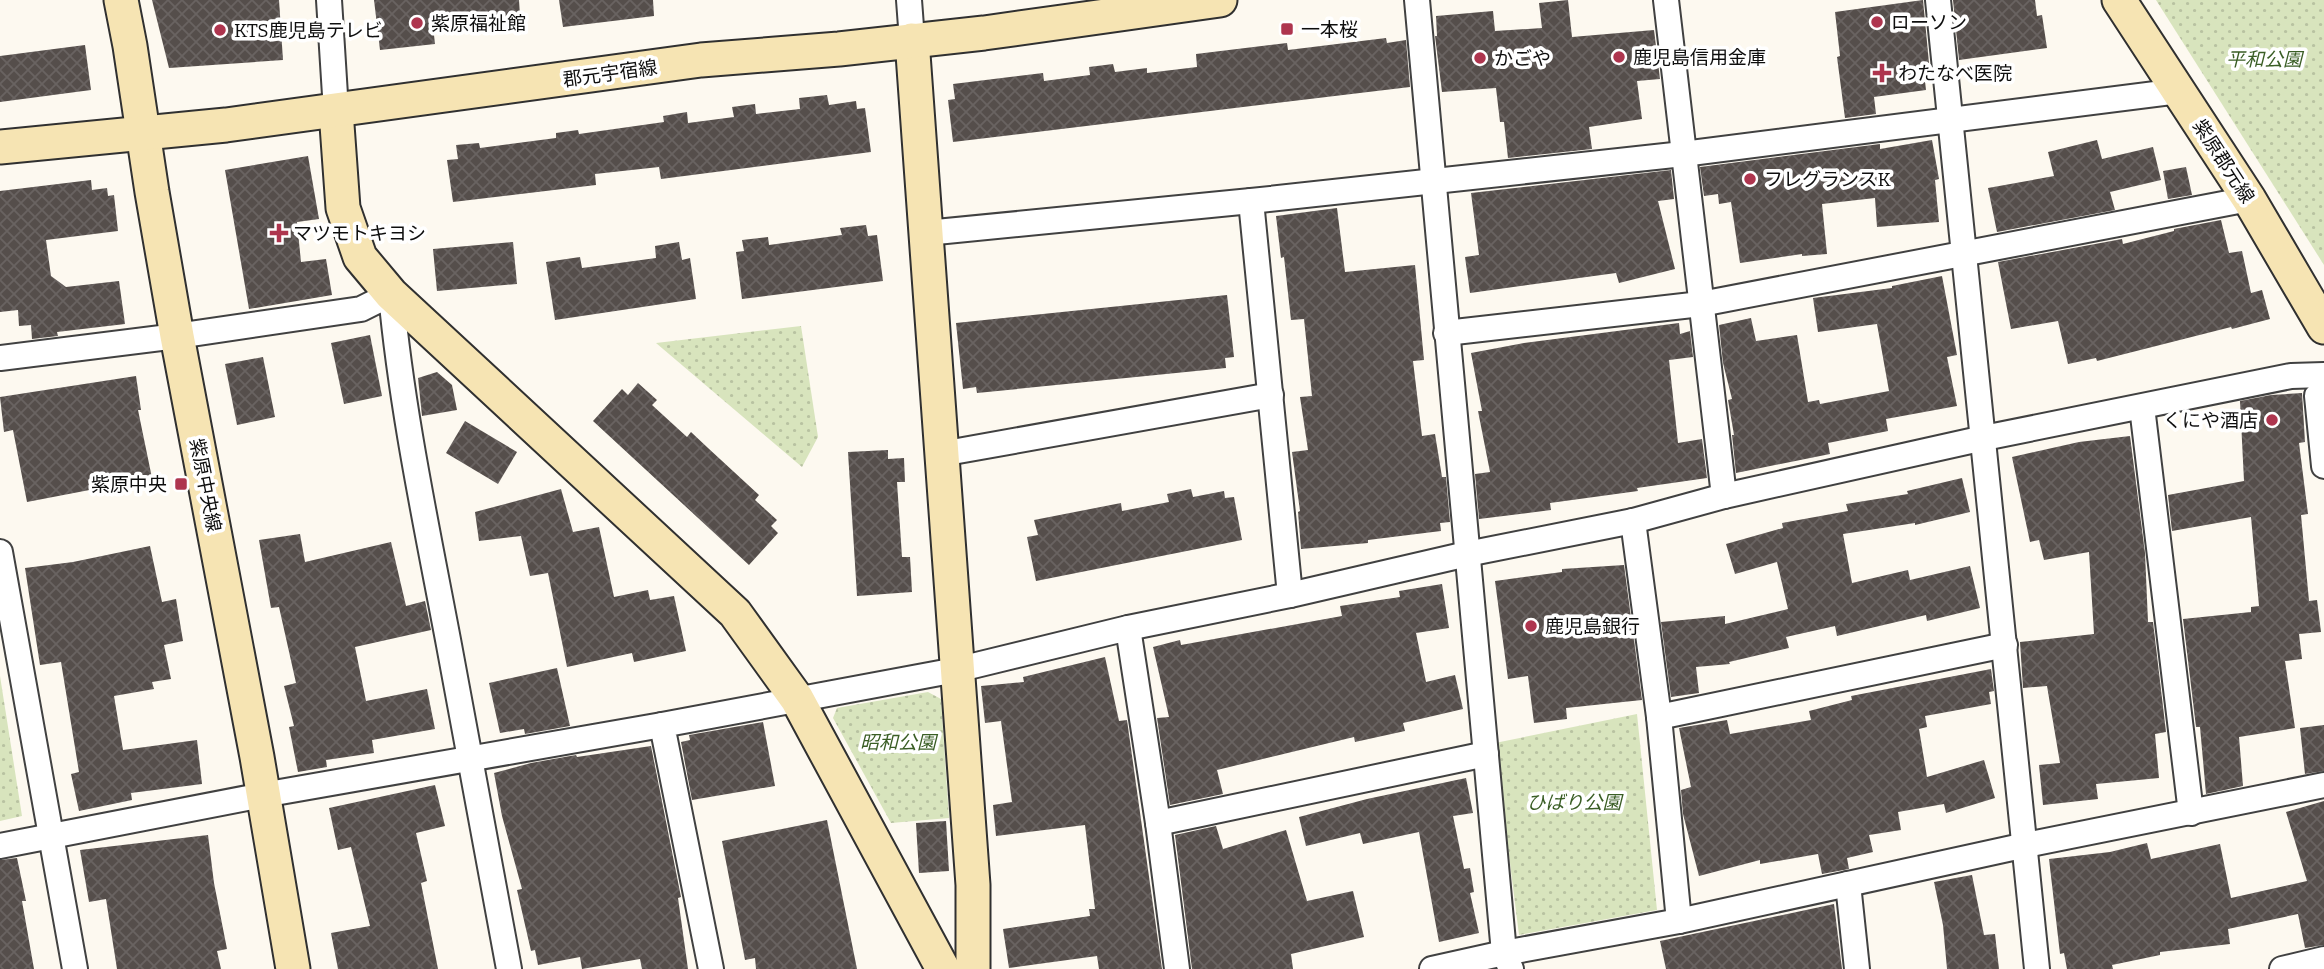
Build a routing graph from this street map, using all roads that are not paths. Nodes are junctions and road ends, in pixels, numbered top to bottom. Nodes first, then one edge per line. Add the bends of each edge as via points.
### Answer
1 (121, 0) edge
2 (329, 0) edge
3 (909, 0) edge
4 (1417, 0) edge
5 (1666, 0) edge
6 (1938, 0) edge
7 (2119, 0) edge
8 (1198, 1) edge
9 (912, 40) junction
10 (2179, 91) junction
11 (336, 111) junction
12 (1951, 119) junction
13 (144, 134) junction
14 (0, 147) edge
15 (1684, 154) junction
16 (1434, 181) junction
17 (2249, 199) junction
18 (1251, 201) junction
19 (926, 233) junction
20 (1965, 253) junction
21 (391, 294) junction
22 (1701, 304) junction
23 (2324, 327) edge
24 (1446, 334) junction
25 (177, 336) junction
26 (0, 358) edge
27 (2324, 375) edge
28 (2324, 392) edge
29 (1271, 395) junction
30 (2142, 407) junction
31 (1984, 438) junction
32 (941, 454) junction
33 (2324, 466) edge
34 (1724, 496) junction
35 (1633, 521) junction
36 (0, 552) edge
37 (1467, 554) junction
38 (1290, 595) junction
39 (1128, 628) junction
40 (2005, 645) junction
41 (956, 670) junction
42 (797, 699) junction
43 (1659, 718) junction
44 (662, 725) junction
45 (1486, 754) junction
46 (471, 758) junction
47 (2324, 785) edge
48 (262, 795) junction
49 (2191, 813) junction
50 (1158, 823) junction
51 (53, 837) junction
52 (2026, 845) junction
53 (0, 846) edge
54 (1847, 884) junction
55 (1679, 921) junction
56 (2324, 960) edge
57 (1508, 961) edge
58 (75, 969) edge
59 (293, 969) edge
60 (509, 969) edge
61 (712, 969) edge
62 (943, 969) edge
63 (973, 969) edge
64 (1177, 969) edge
65 (1432, 969) edge
66 (1857, 969) edge
67 (2038, 969) edge
68 (2282, 969) edge

1 - 13 street, 紫原中央線
2 - 11 street
3 - 9 street
4 - 16 street
5 - 15 street
6 - 12 street
7 - 10 street, 紫原郡元線
8 - 9 street, 郡元宇宿線
9 - 11 street, 郡元宇宿線 via 701,60
9 - 19 street
10 - 12 street
10 - 17 street, 紫原郡元線
11 - 13 street, 郡元宇宿線
11 - 21 street via 343,208 360,257
12 - 15 street
12 - 20 street
13 - 14 street, 郡元宇宿線
13 - 25 street, 紫原中央線
15 - 16 street
15 - 22 street
16 - 18 street
16 - 24 street
17 - 20 street
17 - 23 street, 紫原郡元線
18 - 19 street
18 - 29 street
19 - 32 street
20 - 22 street
20 - 31 street
21 - 25 street via 361,309
21 - 42 street via 735,612
21 - 46 street via 418,483
22 - 24 street
22 - 34 street
24 - 37 street
25 - 26 street
25 - 48 street, 紫原中央線
27 - 30 street via 2291,376
28 - 33 street via 2317,396
29 - 32 street
29 - 38 street
30 - 31 street
30 - 49 street
31 - 34 street
31 - 40 street
32 - 41 street
34 - 35 street
35 - 37 street
35 - 43 street
36 - 51 street
37 - 38 street
37 - 45 street
38 - 39 street
39 - 41 street
39 - 50 street
40 - 43 street
40 - 52 street
41 - 42 street
41 - 63 street via 973,885
42 - 44 street
42 - 62 street
43 - 55 street
44 - 46 street
44 - 61 street
45 - 50 street
45 - 57 street
46 - 48 street
46 - 60 street
47 - 49 street
48 - 51 street
48 - 59 street, 紫原中央線
49 - 52 street
50 - 64 street
51 - 53 street
51 - 58 street
52 - 54 street
52 - 67 street
54 - 55 street
54 - 66 street
55 - 57 street
56 - 68 street
57 - 65 street

